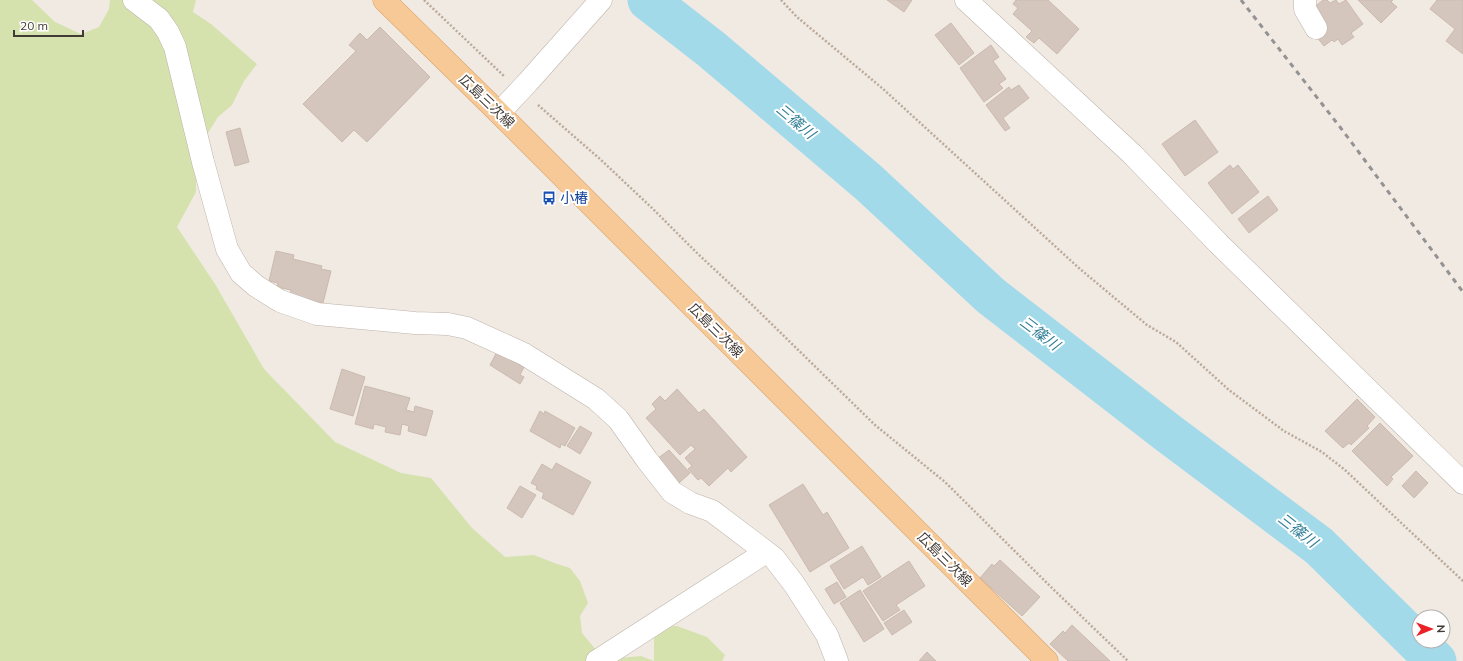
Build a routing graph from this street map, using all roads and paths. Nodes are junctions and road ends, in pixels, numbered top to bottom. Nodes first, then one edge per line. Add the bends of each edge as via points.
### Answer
1 (134, 0) edge
2 (384, 0) edge
3 (424, 0) edge
4 (601, 0) edge
5 (781, 0) edge
6 (966, 0) edge
7 (1304, 0) edge
8 (1316, 28) dead end
9 (524, 86) junction
10 (499, 113) junction
11 (1463, 483) edge
12 (766, 552) junction
13 (1463, 581) edge
14 (597, 661) edge
15 (837, 661) edge
16 (1047, 661) edge
17 (1128, 661) edge

1 - 12 street via 159,19 175,47 227,249 241,273 280,301 317,314 448,324 467,328 524,354 596,399 618,419 672,492 690,503 712,511
2 - 10 main road, 広島三次線
3 - 9 path via 488,62
4 - 9 street
5 - 13 path via 797,17 882,88 1080,269 1147,325 1176,342 1230,390 1284,431 1322,452 1345,470
6 - 11 street via 1132,154 1218,243
7 - 8 street via 1305,9
9 - 10 street
9 - 17 path via 875,426 945,482
10 - 16 main road, 広島三次線
12 - 14 street
12 - 15 street via 774,558 794,584 827,635

